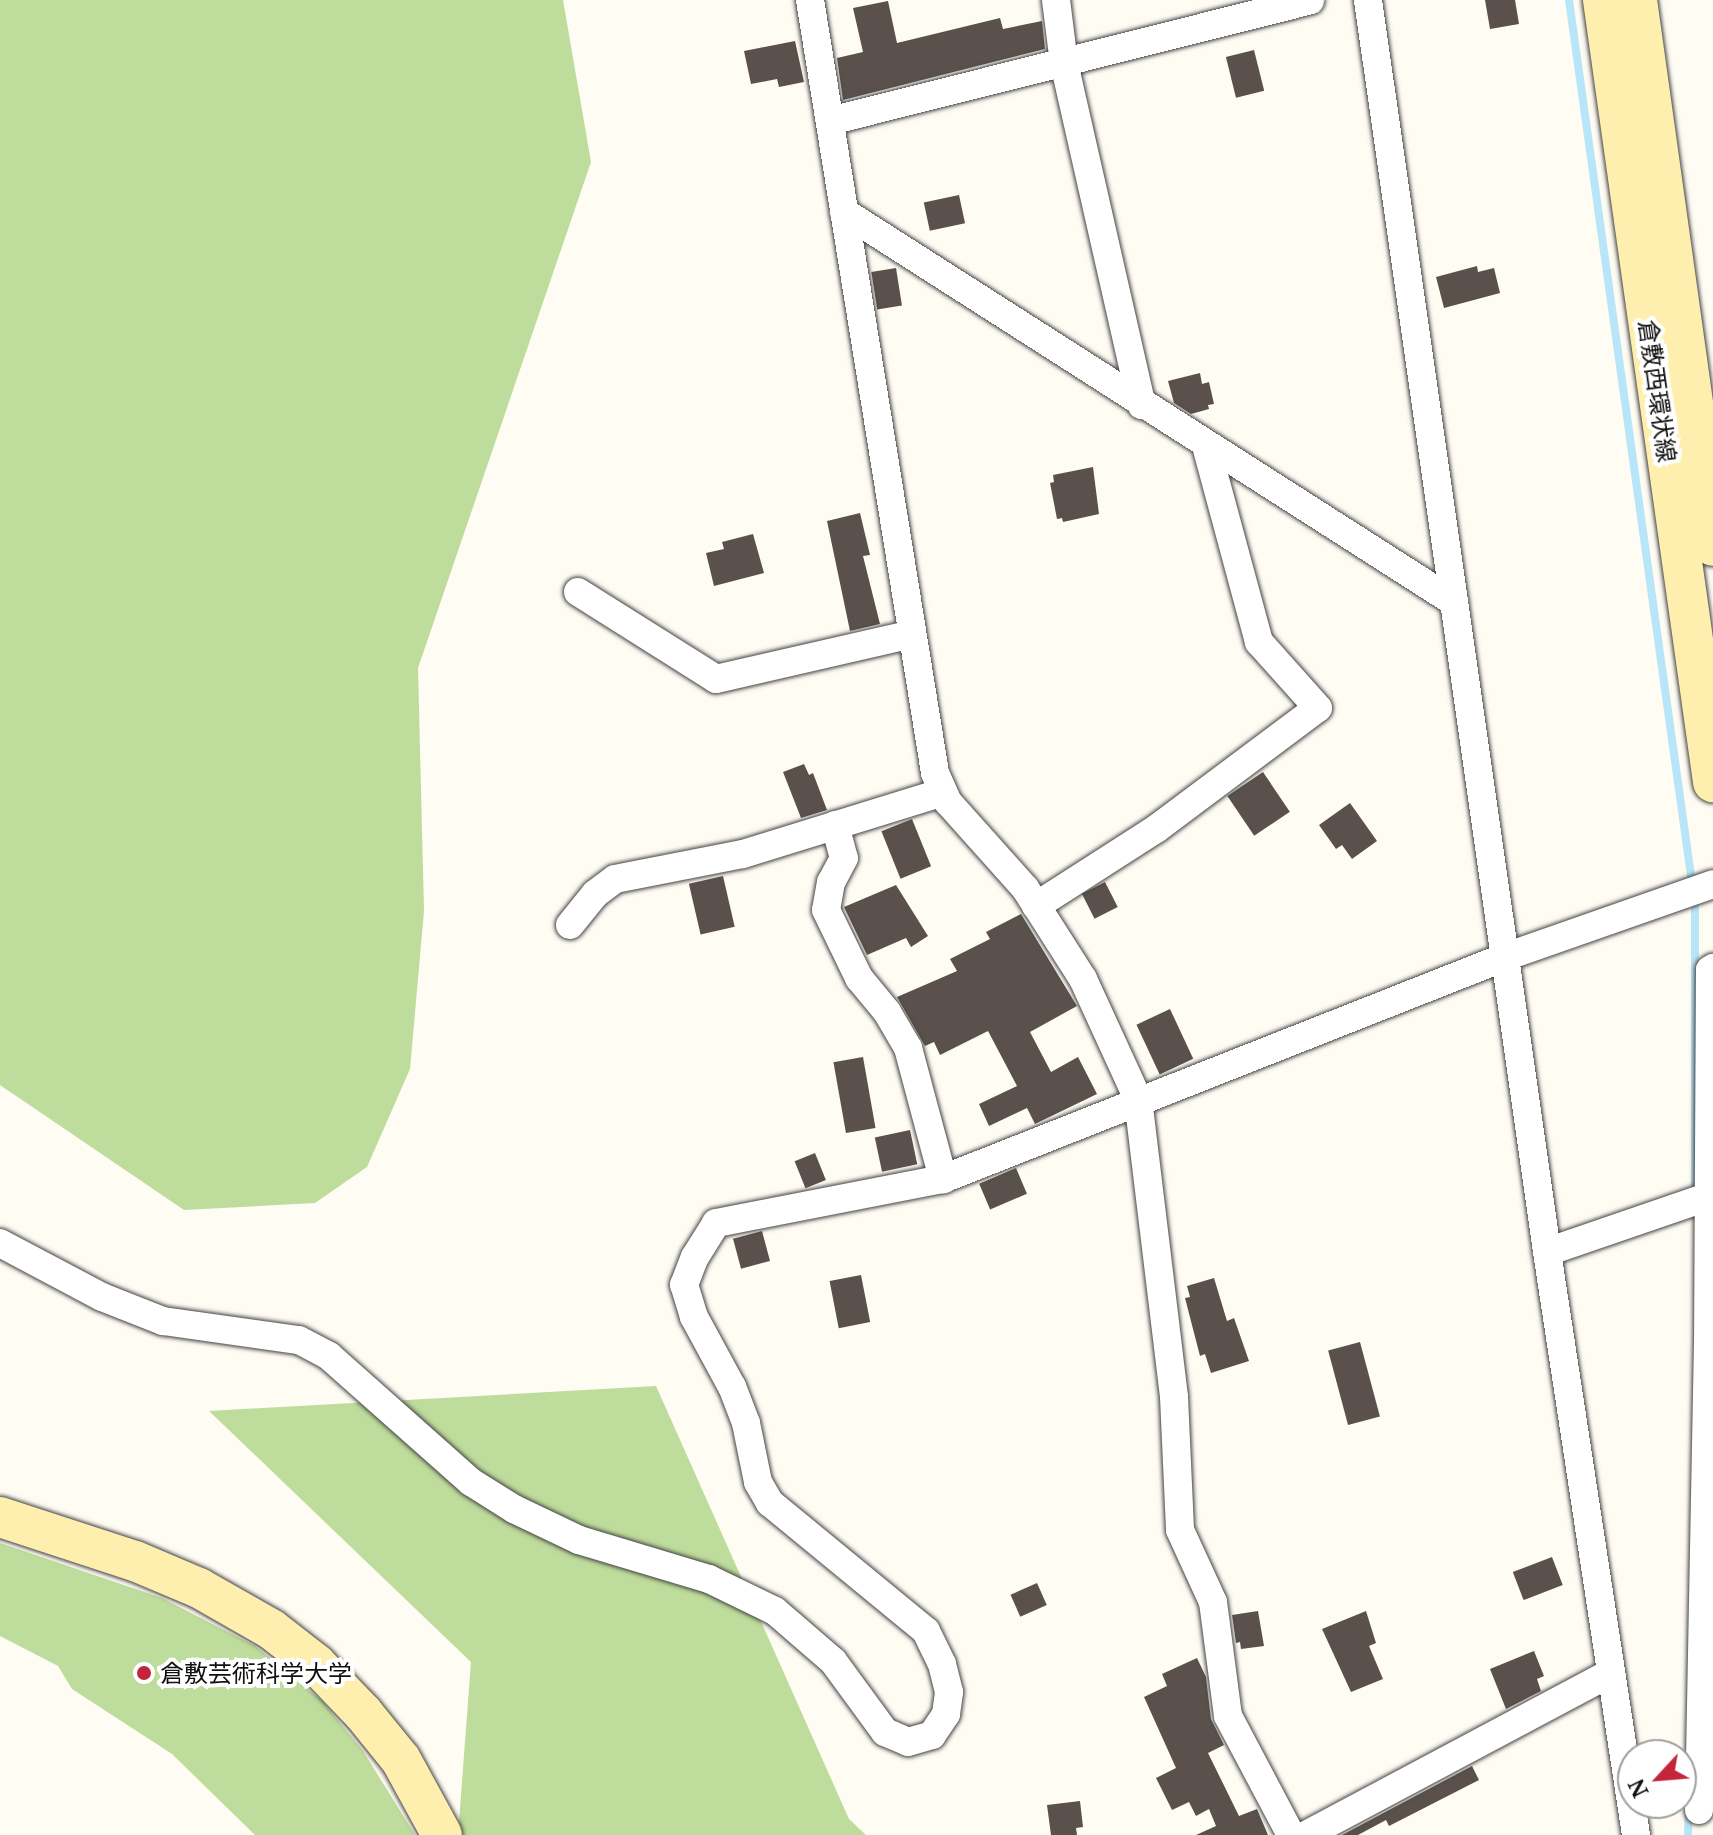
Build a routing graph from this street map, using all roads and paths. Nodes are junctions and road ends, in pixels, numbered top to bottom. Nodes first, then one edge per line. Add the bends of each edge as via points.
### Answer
1 (810, 0) edge
2 (1056, 0) edge
3 (1310, 0) edge
4 (1368, 0) edge
5 (1603, 0) edge
6 (1637, 0) edge
7 (1064, 63) junction
8 (830, 121) junction
9 (844, 212) junction
10 (1142, 405) junction
11 (1206, 445) junction
12 (1713, 546) edge
13 (578, 592) dead end
14 (1454, 602) junction
15 (912, 634) junction
16 (1713, 782) edge
17 (943, 792) junction
18 (835, 825) junction
19 (1713, 884) edge
20 (1036, 906) junction
21 (570, 925) dead end
22 (1505, 957) junction
23 (1713, 968) edge
24 (1138, 1099) junction
25 (943, 1179) junction
26 (1711, 1195) edge
27 (0, 1243) edge
28 (1547, 1252) junction
29 (1710, 1346) edge
30 (0, 1517) edge
31 (1611, 1673) junction
32 (1699, 1810) dead end
33 (442, 1835) edge
34 (1291, 1835) edge
35 (1306, 1835) edge
36 (1636, 1835) edge

1 - 8 street
2 - 7 street
3 - 7 street
4 - 14 street
5 - 16 main road, 倉敷西環状線
6 - 12 main road, 倉敷西環状線
7 - 8 street
7 - 10 street
8 - 9 street
9 - 10 street
9 - 15 street
10 - 11 street
11 - 14 street
11 - 20 street via 1259,642 1318,708 1156,829
13 - 15 street via 716,679
14 - 22 street
15 - 17 street via 935,773
17 - 18 street
17 - 20 street
18 - 21 street via 743,854 615,879
18 - 25 street via 844,858 831,882 826,910 859,978 908,1048
19 - 22 street
20 - 24 street via 1083,979
22 - 24 street
22 - 28 street
23 - 26 street
24 - 25 street
24 - 34 street via 1174,1397 1180,1530 1213,1602 1228,1716
25 - 27 street via 716,1223 684,1285 694,1317 732,1387 746,1423 758,1482 770,1503 926,1631 949,1692 946,1714 932,1735 908,1742 885,1732 833,1661 775,1611 709,1579 579,1540 514,1509 471,1482 329,1356 299,1340 163,1321 102,1297
26 - 28 street
26 - 29 street
28 - 31 street
29 - 32 street
30 - 33 main road via 135,1561 199,1588 271,1629 316,1664 363,1713 401,1760
31 - 35 street
31 - 36 street

